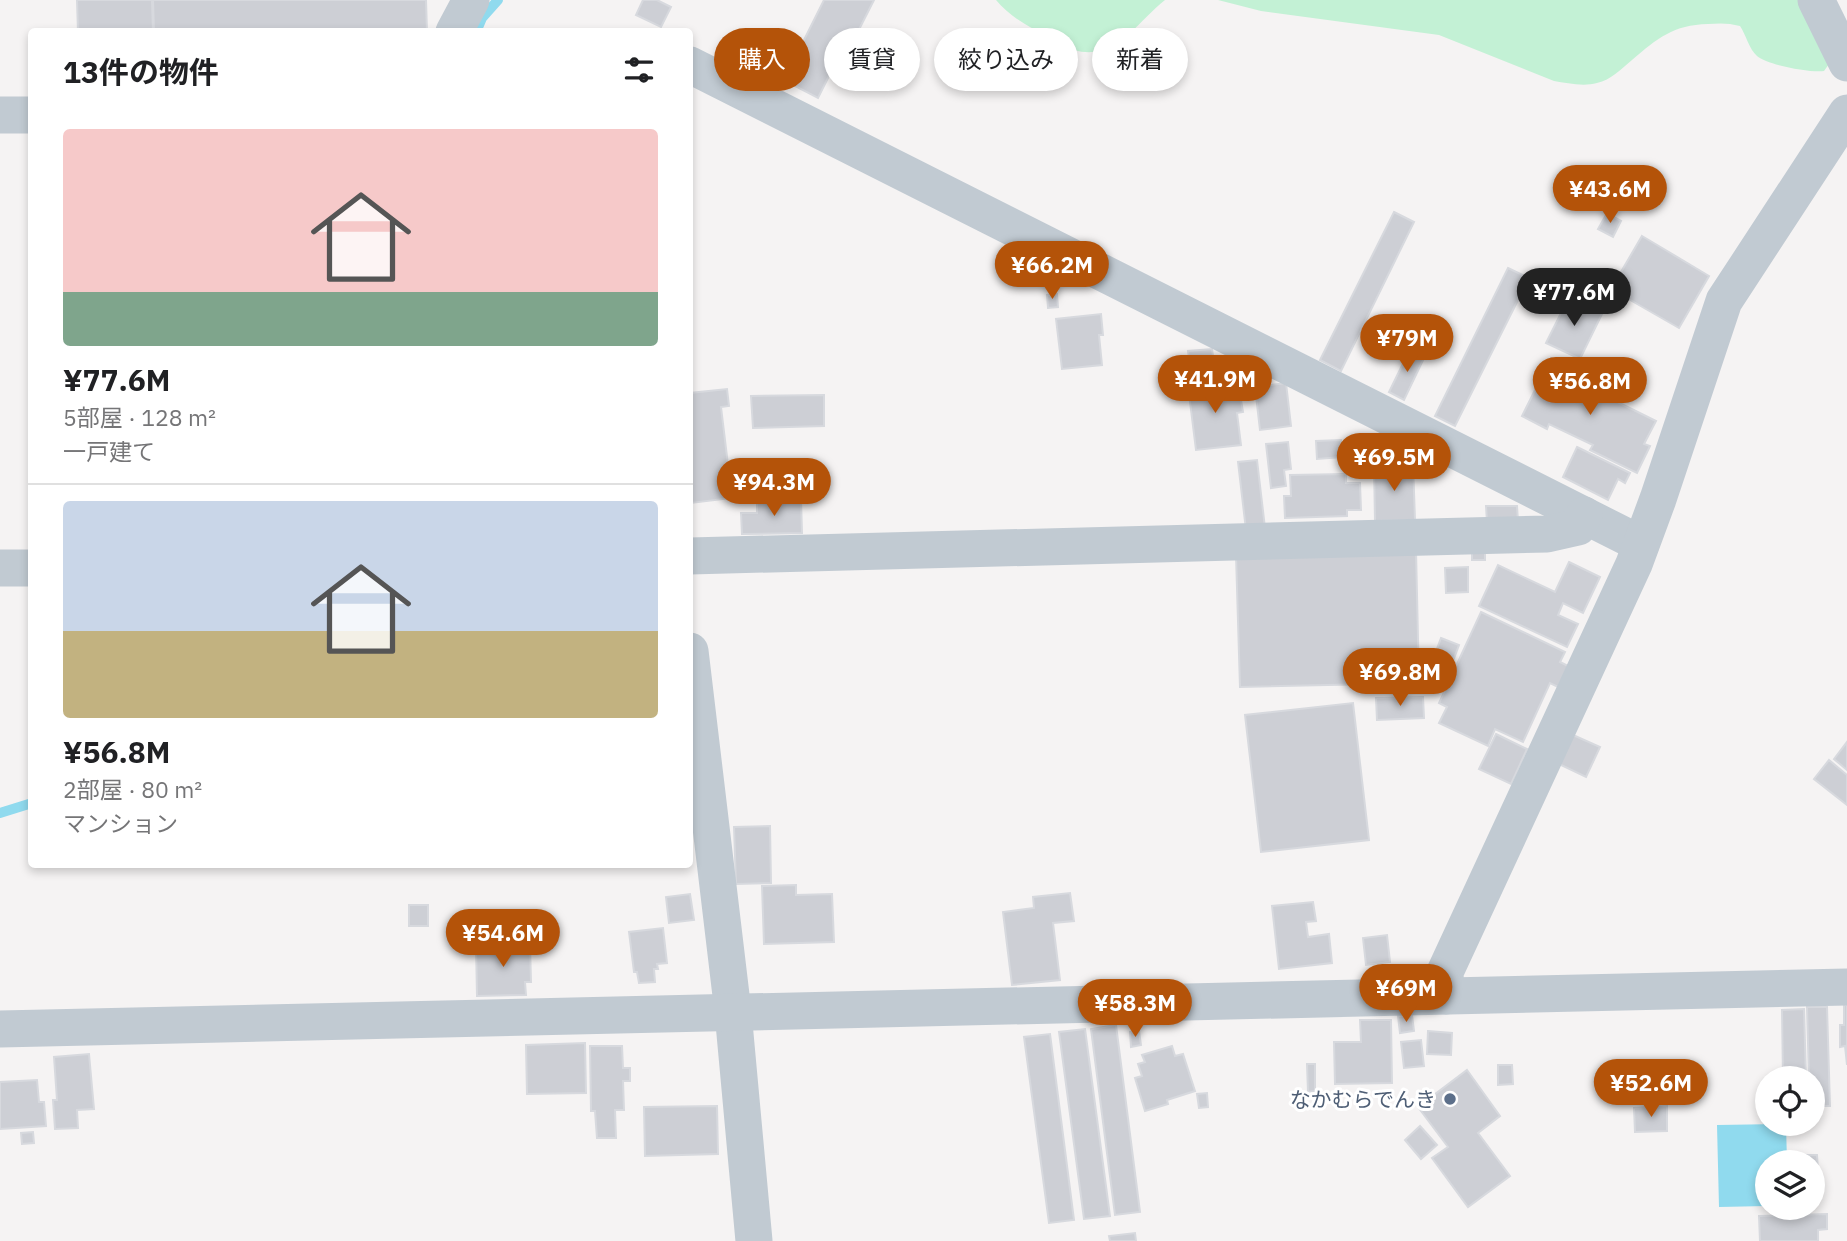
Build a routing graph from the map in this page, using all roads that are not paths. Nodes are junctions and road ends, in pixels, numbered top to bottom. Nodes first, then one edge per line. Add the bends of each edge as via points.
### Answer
1 (471, 0) edge
2 (1816, 0) edge
3 (456, 28) edge
4 (1847, 63) edge
5 (693, 67) edge
6 (1847, 113) edge
7 (28, 115) edge
8 (0, 116) edge
9 (1584, 515) junction
10 (1641, 544) junction
11 (693, 556) edge
12 (0, 568) edge
13 (28, 568) edge
14 (693, 676) edge
15 (1847, 987) edge
16 (1446, 996) junction
17 (733, 1012) junction
18 (0, 1028) edge
19 (754, 1241) edge

1 - 3 street
2 - 4 street
5 - 9 street
6 - 10 street via 1724,301
7 - 8 street
9 - 10 street
9 - 11 street via 1578,527 1547,534
10 - 16 street via 1445,972
12 - 13 street
14 - 17 street
15 - 16 street
16 - 17 street
17 - 18 street
17 - 19 street

